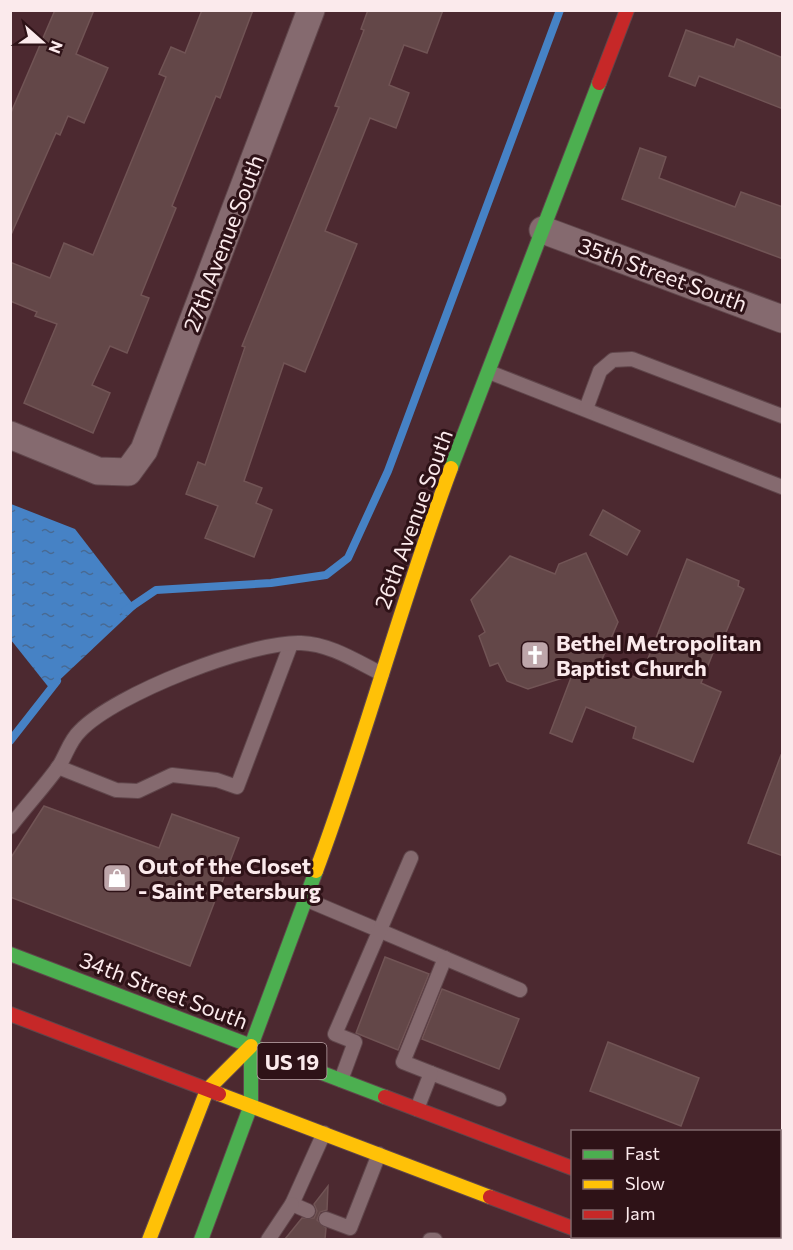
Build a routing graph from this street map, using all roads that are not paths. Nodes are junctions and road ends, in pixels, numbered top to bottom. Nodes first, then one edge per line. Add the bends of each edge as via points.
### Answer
1 (312, 10) edge
2 (627, 10) edge
3 (543, 230) junction
4 (783, 319) edge
5 (489, 372) junction
6 (586, 409) junction
7 (783, 416) edge
8 (10, 435) edge
9 (783, 487) edge
10 (291, 644) junction
11 (382, 674) junction
12 (58, 767) junction
13 (10, 826) edge
14 (411, 858) dead end
15 (305, 899) junction
16 (379, 930) junction
17 (10, 954) edge
18 (445, 958) junction
19 (520, 990) dead end
20 (10, 1014) edge
21 (251, 1046) junction
22 (431, 1073) junction
23 (340, 1080) junction
24 (207, 1089) junction
25 (499, 1099) dead end
26 (251, 1105) junction
27 (417, 1109) junction
28 (324, 1133) junction
29 (379, 1154) junction
30 (571, 1167) edge
31 (292, 1204) junction
32 (308, 1211) dead end
33 (326, 1219) dead end
34 (571, 1227) edge
35 (149, 1239) edge
36 (201, 1239) edge
37 (268, 1239) edge
38 (430, 1239) edge
39 (435, 1239) edge

1 - 8 street, 27th Avenue South via 144,450 128,472 98,471
2 - 3 main road, 26th Avenue South
3 - 4 street, 35th Street South
3 - 5 main road, 26th Avenue South
5 - 6 lane
5 - 11 main road, 26th Avenue South via 424,540
6 - 7 lane via 600,371 613,360 632,359
6 - 9 lane
10 - 11 lane via 335,650
10 - 12 lane via 266,646 219,661 102,712 78,732
10 - 12 lane via 237,787 217,780 172,775 138,791 116,790
11 - 15 main road, 26th Avenue South via 336,818
12 - 13 lane
14 - 16 lane
15 - 16 lane
15 - 21 main road, 26th Avenue South
16 - 18 lane
16 - 23 lane via 335,1034 355,1042
17 - 21 main road, 34th Street South / US 19
18 - 19 lane
18 - 22 lane via 404,1062
20 - 24 main road, US 19
21 - 23 main road, 34th Street South / US 19
21 - 24 main road, 26th Avenue South
21 - 26 main road, 26th Avenue South
22 - 25 lane
22 - 27 lane
23 - 27 main road, 34th Street South / US 19
24 - 26 main road, US 19
24 - 35 main road, 26th Avenue South
26 - 28 main road, US 19
26 - 36 main road, 26th Avenue South
27 - 30 main road, 34th Street South / US 19
28 - 29 main road, US 19
28 - 31 lane
29 - 33 lane via 350,1228
29 - 34 main road, US 19
31 - 32 lane
31 - 37 lane
38 - 39 lane

